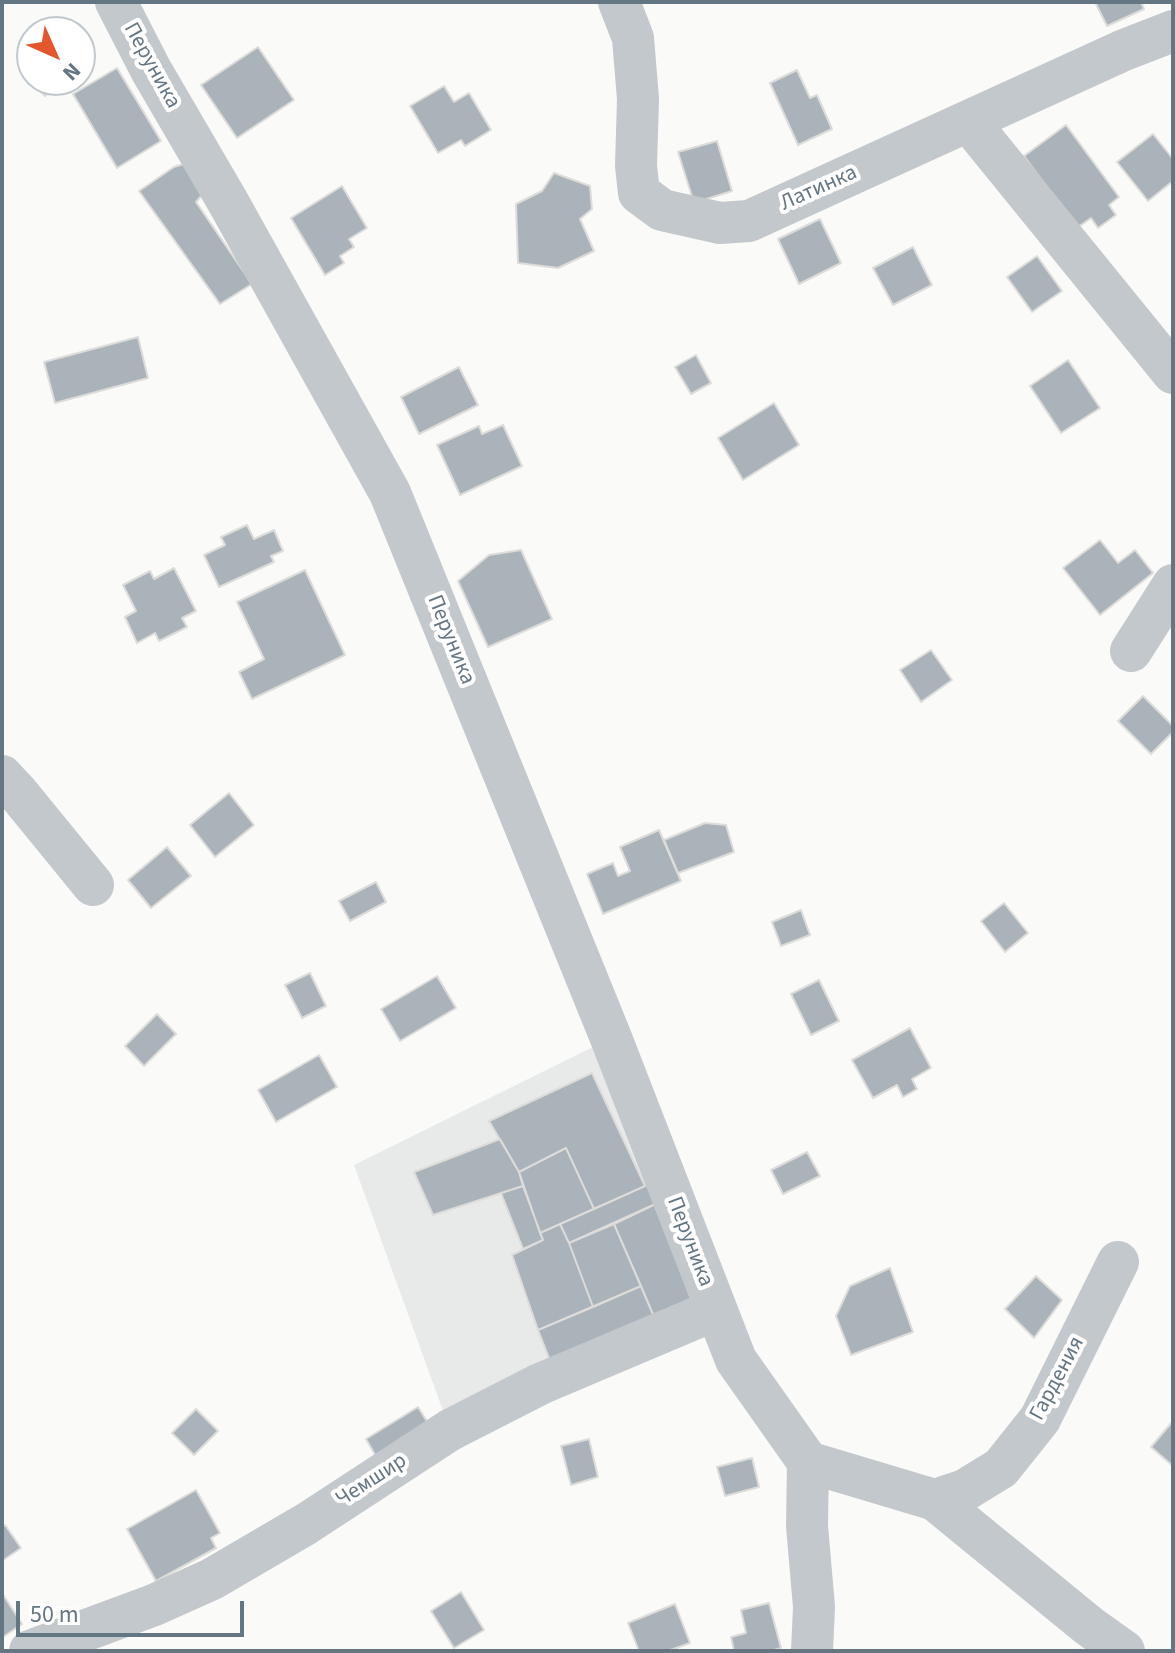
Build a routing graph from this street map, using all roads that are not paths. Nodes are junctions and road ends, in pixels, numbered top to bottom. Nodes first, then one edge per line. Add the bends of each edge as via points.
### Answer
1 (116, 2) edge
2 (619, 2) edge
3 (1173, 31) edge
4 (969, 122) junction
5 (1173, 373) edge
6 (1173, 585) edge
7 (1131, 651) dead end
8 (2, 776) edge
9 (93, 885) dead end
10 (1118, 1262) dead end
11 (715, 1310) junction
12 (808, 1462) junction
13 (935, 1500) junction
14 (30, 1651) edge
15 (812, 1651) edge
16 (1124, 1651) edge

1 - 11 street, Перуника via 390,493
2 - 4 street, Латинка via 633,38 639,193 662,210 720,223 749,221
3 - 4 street, Латинка
4 - 5 street
6 - 7 street
8 - 9 street
10 - 13 street, Гардения via 1040,1419 1001,1468 965,1490
11 - 12 street, Перуника via 736,1360
11 - 14 street, Чемшир via 540,1384 450,1430 212,1579
12 - 13 street
12 - 15 street
13 - 16 street

